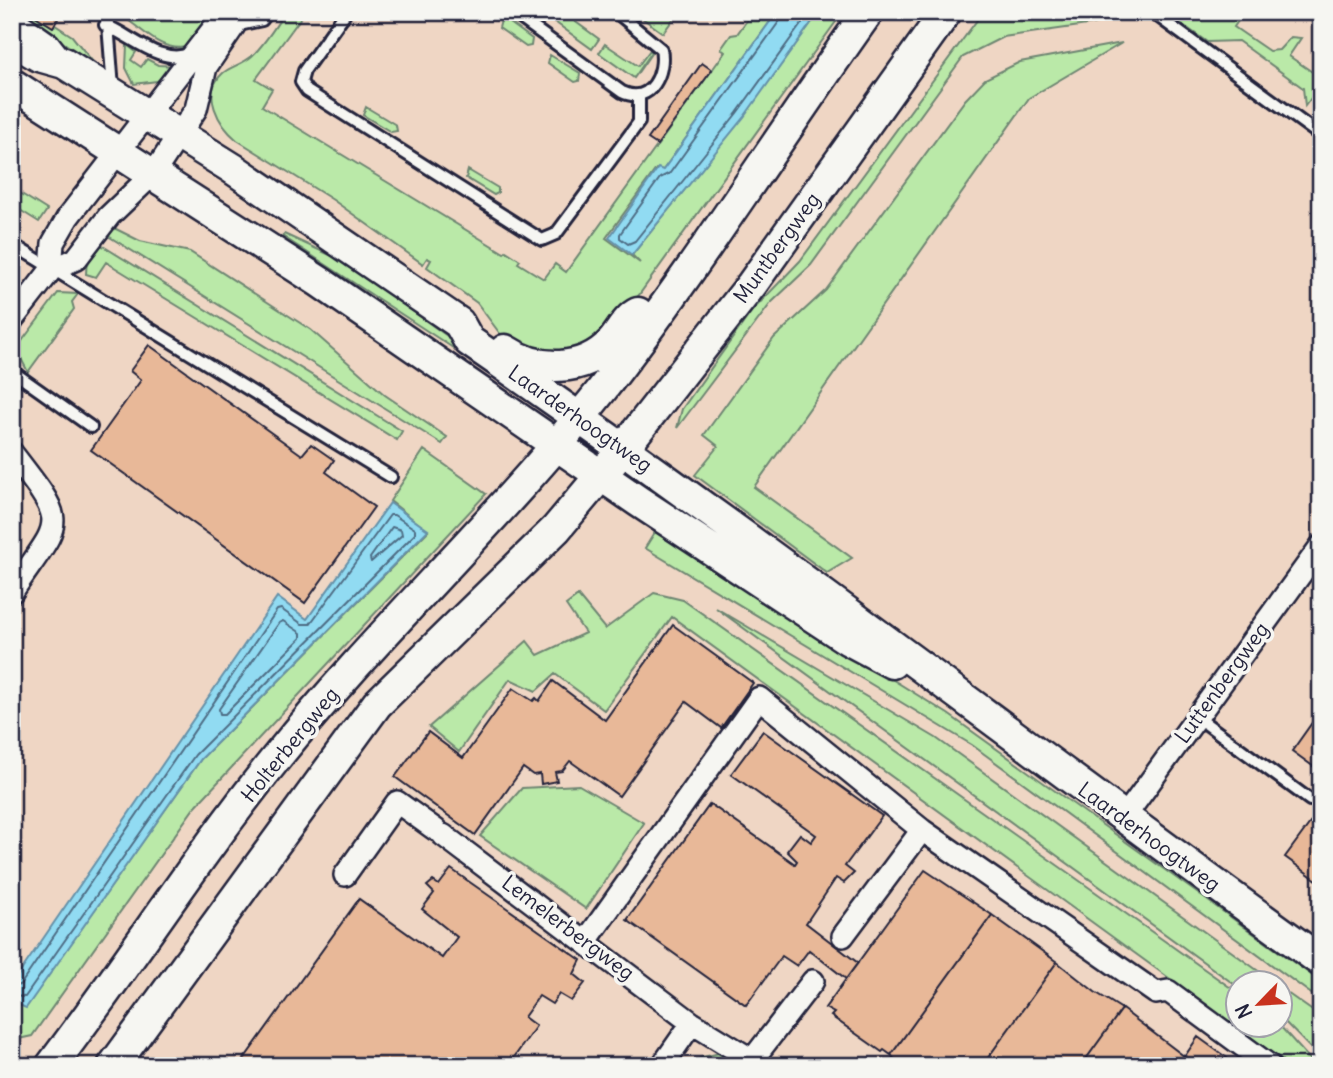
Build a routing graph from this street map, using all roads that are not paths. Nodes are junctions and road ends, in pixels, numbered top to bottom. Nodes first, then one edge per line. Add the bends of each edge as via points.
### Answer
1 (107, 12) edge
2 (268, 12) edge
3 (346, 12) edge
4 (512, 12) edge
5 (616, 12) edge
6 (868, 12) edge
7 (946, 12) edge
8 (1152, 12) edge
9 (12, 18) edge
10 (234, 18) edge
11 (106, 25) junction
12 (12, 40) edge
13 (198, 50) junction
14 (64, 63) junction
15 (12, 84) edge
16 (114, 94) junction
17 (639, 95) junction
18 (145, 115) junction
19 (178, 135) junction
20 (1321, 136) edge
21 (119, 151) junction
22 (154, 173) junction
23 (12, 244) edge
24 (51, 270) junction
25 (662, 307) junction
26 (12, 320) edge
27 (459, 324) junction
28 (12, 371) edge
29 (580, 417) junction
30 (91, 427) dead end
31 (554, 446) junction
32 (623, 450) junction
33 (12, 453) edge
34 (599, 476) junction
35 (391, 477) dead end
36 (1321, 546) edge
37 (12, 592) edge
38 (978, 711) junction
39 (1197, 717) junction
40 (1310, 800) dead end
41 (1123, 819) junction
42 (922, 830) junction
43 (345, 875) dead end
44 (843, 936) dead end
45 (586, 941) junction
46 (1321, 961) edge
47 (813, 981) dead end
48 (692, 1023) junction
49 (757, 1062) edge
50 (51, 1066) edge
51 (113, 1066) edge
52 (662, 1066) edge
53 (1269, 1066) edge

1 - 11 lane
2 - 10 lane via 262,20
3 - 17 lane via 304,71 301,82 307,91 542,240 556,234 639,122
4 - 17 lane via 622,92
5 - 17 lane via 661,49 662,73
6 - 25 main road
7 - 32 main road, Muntbergweg via 752,284
8 - 20 lane
9 - 14 street via 48,44
10 - 13 street via 220,20
10 - 19 street via 206,67 196,109
11 - 13 lane via 158,55 186,56
11 - 16 lane
12 - 14 main road, Laarderhoogtweg via 39,57
13 - 18 street
14 - 16 main road, Laarderhoogtweg
15 - 21 main road, Laarderhoogtweg
16 - 18 main road, Laarderhoogtweg
18 - 19 main road, Laarderhoogtweg
18 - 21 street
19 - 22 street
19 - 27 main road, Laarderhoogtweg
21 - 22 main road, Laarderhoogtweg
21 - 24 street via 53,243
22 - 24 street via 108,216 76,259
22 - 31 main road, Laarderhoogtweg via 320,282
23 - 24 lane
24 - 26 street
24 - 35 lane
25 - 27 main road via 634,314 606,348 566,365 528,363 477,329
25 - 29 main road
27 - 29 main road, Laarderhoogtweg via 469,341
28 - 30 lane
29 - 31 main road
29 - 32 main road, Laarderhoogtweg
31 - 34 main road, Laarderhoogtweg
31 - 50 main road, Holterbergweg via 512,499 275,759
32 - 34 main road, Muntbergweg
32 - 38 main road, Laarderhoogtweg via 862,621
33 - 37 street via 48,500 56,521 51,537
34 - 38 main road, Laarderhoogtweg via 848,639
34 - 51 main road, Holterbergweg via 539,547 377,704
36 - 39 street, Luttenbergweg
38 - 41 main road, Laarderhoogtweg
39 - 40 lane
39 - 41 street, Luttenbergweg
41 - 46 main road, Laarderhoogtweg
42 - 44 street
42 - 45 street via 759,698
42 - 53 street via 1156,993 1168,991
43 - 45 street, Lemelerbergweg via 397,802
45 - 48 street, Lemelerbergweg
47 - 49 street
48 - 49 street, Lemelerbergweg
48 - 52 street

